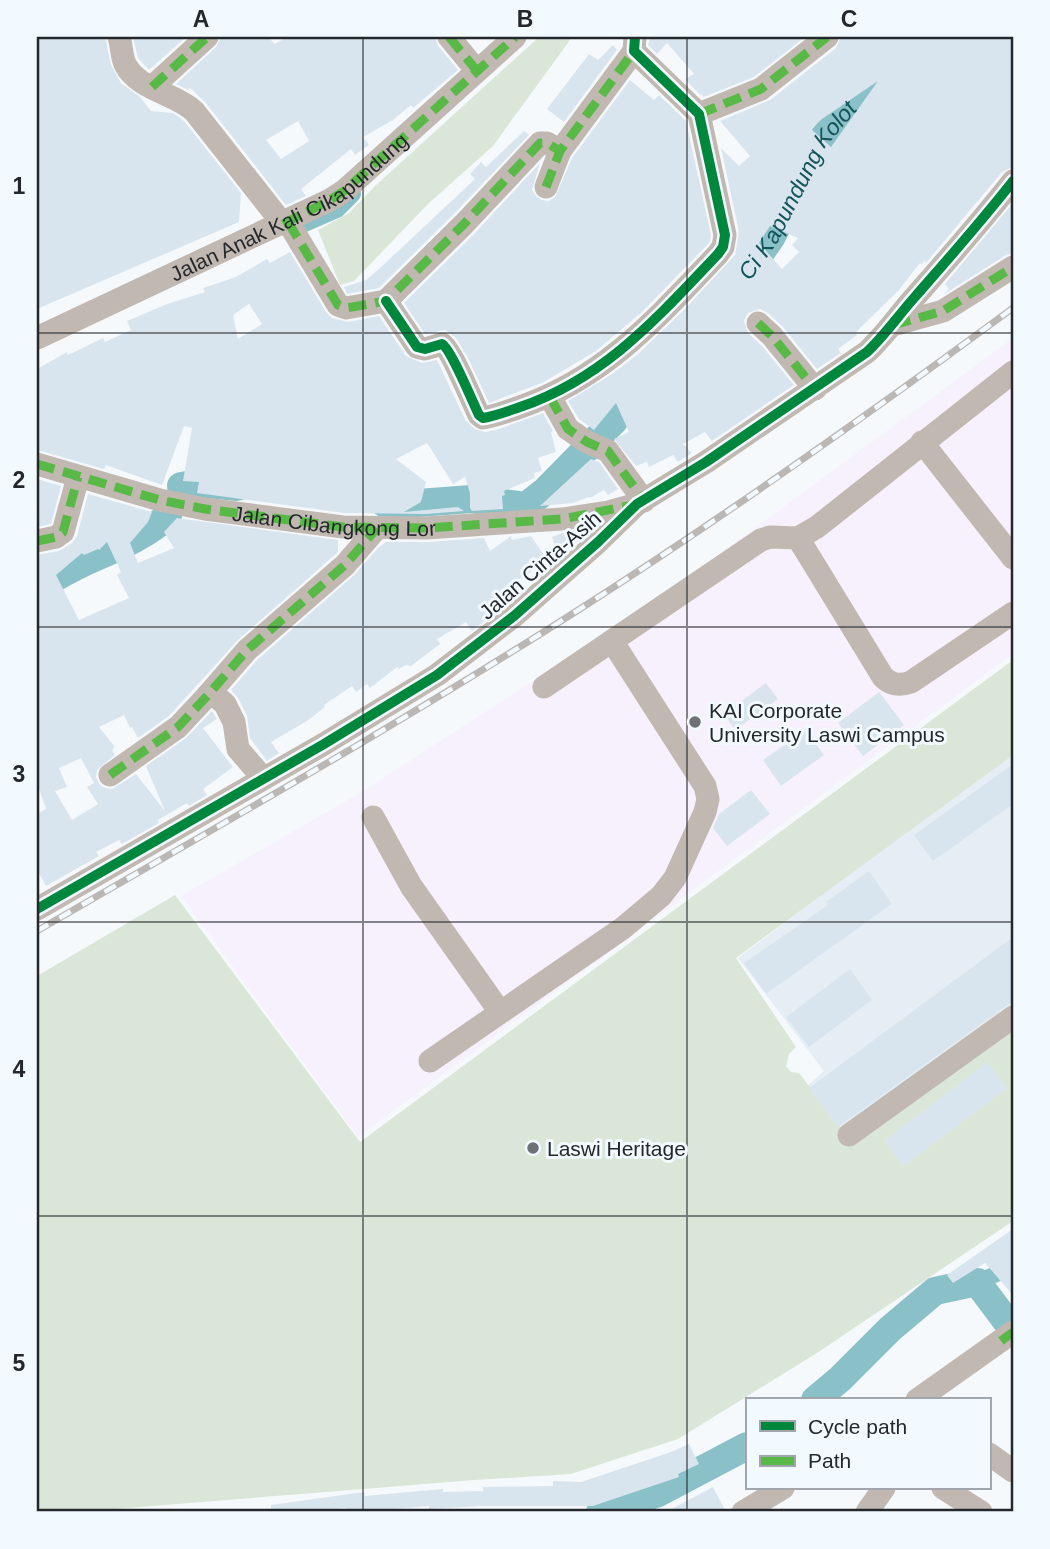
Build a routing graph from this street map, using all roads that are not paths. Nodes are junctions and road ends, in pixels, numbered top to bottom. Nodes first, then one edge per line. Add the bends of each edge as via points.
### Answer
1 (118, 37) edge
2 (207, 37) edge
3 (449, 37) edge
4 (514, 37) edge
5 (827, 37) edge
6 (635, 44) edge
7 (477, 71) junction
8 (152, 87) junction
9 (699, 114) junction
10 (561, 151) junction
11 (1013, 181) edge
12 (546, 187) dead end
13 (291, 229) junction
14 (1013, 267) edge
15 (386, 301) junction
16 (758, 323) dead end
17 (893, 325) junction
18 (37, 338) edge
19 (1013, 372) edge
20 (815, 389) junction
21 (550, 397) junction
22 (922, 442) junction
23 (37, 464) edge
24 (78, 477) junction
25 (640, 502) junction
26 (377, 528) junction
27 (798, 538) junction
28 (37, 541) edge
29 (1013, 558) edge
30 (1013, 613) edge
31 (612, 641) junction
32 (544, 687) dead end
33 (208, 695) junction
34 (110, 775) dead end
35 (263, 778) junction
36 (373, 817) dead end
37 (37, 909) edge
38 (500, 1012) junction
39 (1013, 1017) edge
40 (430, 1061) dead end
41 (849, 1135) dead end
42 (1007, 1337) edge
43 (920, 1398) edge
44 (990, 1455) edge
45 (1013, 1471) edge
46 (780, 1490) edge
47 (883, 1490) edge
48 (946, 1490) edge
49 (743, 1512) edge
50 (867, 1512) edge
51 (981, 1512) edge

1 - 8 street via 129,70
2 - 8 street
3 - 7 street
4 - 7 street, Jalan Anak Kali Cikapundung
5 - 9 street via 761,89
6 - 9 street
6 - 10 street
7 - 13 street, Jalan Anak Kali Cikapundung via 344,191
8 - 13 street via 194,111
9 - 21 street via 726,235 723,247 644,331 598,368
10 - 12 street
10 - 15 street via 540,143
11 - 17 street, Jalan Cinta-Asih
13 - 15 street via 338,305 346,308
13 - 18 street, Jalan Anak Kali Cikapundung
14 - 17 street via 943,312
15 - 21 street via 417,347 442,344 448,348 481,417
16 - 20 street
17 - 20 street, Jalan Cinta-Asih via 867,352
19 - 22 street
20 - 25 street, Jalan Cinta-Asih
21 - 25 street via 568,429 611,454
22 - 27 street
22 - 29 street
23 - 24 street, Jalan Cibangkong Lor
24 - 26 street, Jalan Cibangkong Lor via 205,509
24 - 28 street via 62,532
25 - 26 street, Jalan Cibangkong Lor via 562,519
25 - 35 street, Jalan Cinta-Asih via 458,660
26 - 33 street via 345,565 247,650
27 - 30 street via 890,683 911,682
27 - 31 street via 761,540
31 - 32 street
31 - 38 street via 702,782 708,793 706,807 675,878 654,903
33 - 34 street via 178,727
33 - 35 street via 225,704 234,722 238,749
35 - 37 street, Jalan Cinta-Asih
36 - 38 street via 411,886
38 - 40 street
39 - 41 street
42 - 43 street
44 - 45 street
46 - 49 street
47 - 50 street
48 - 51 street

